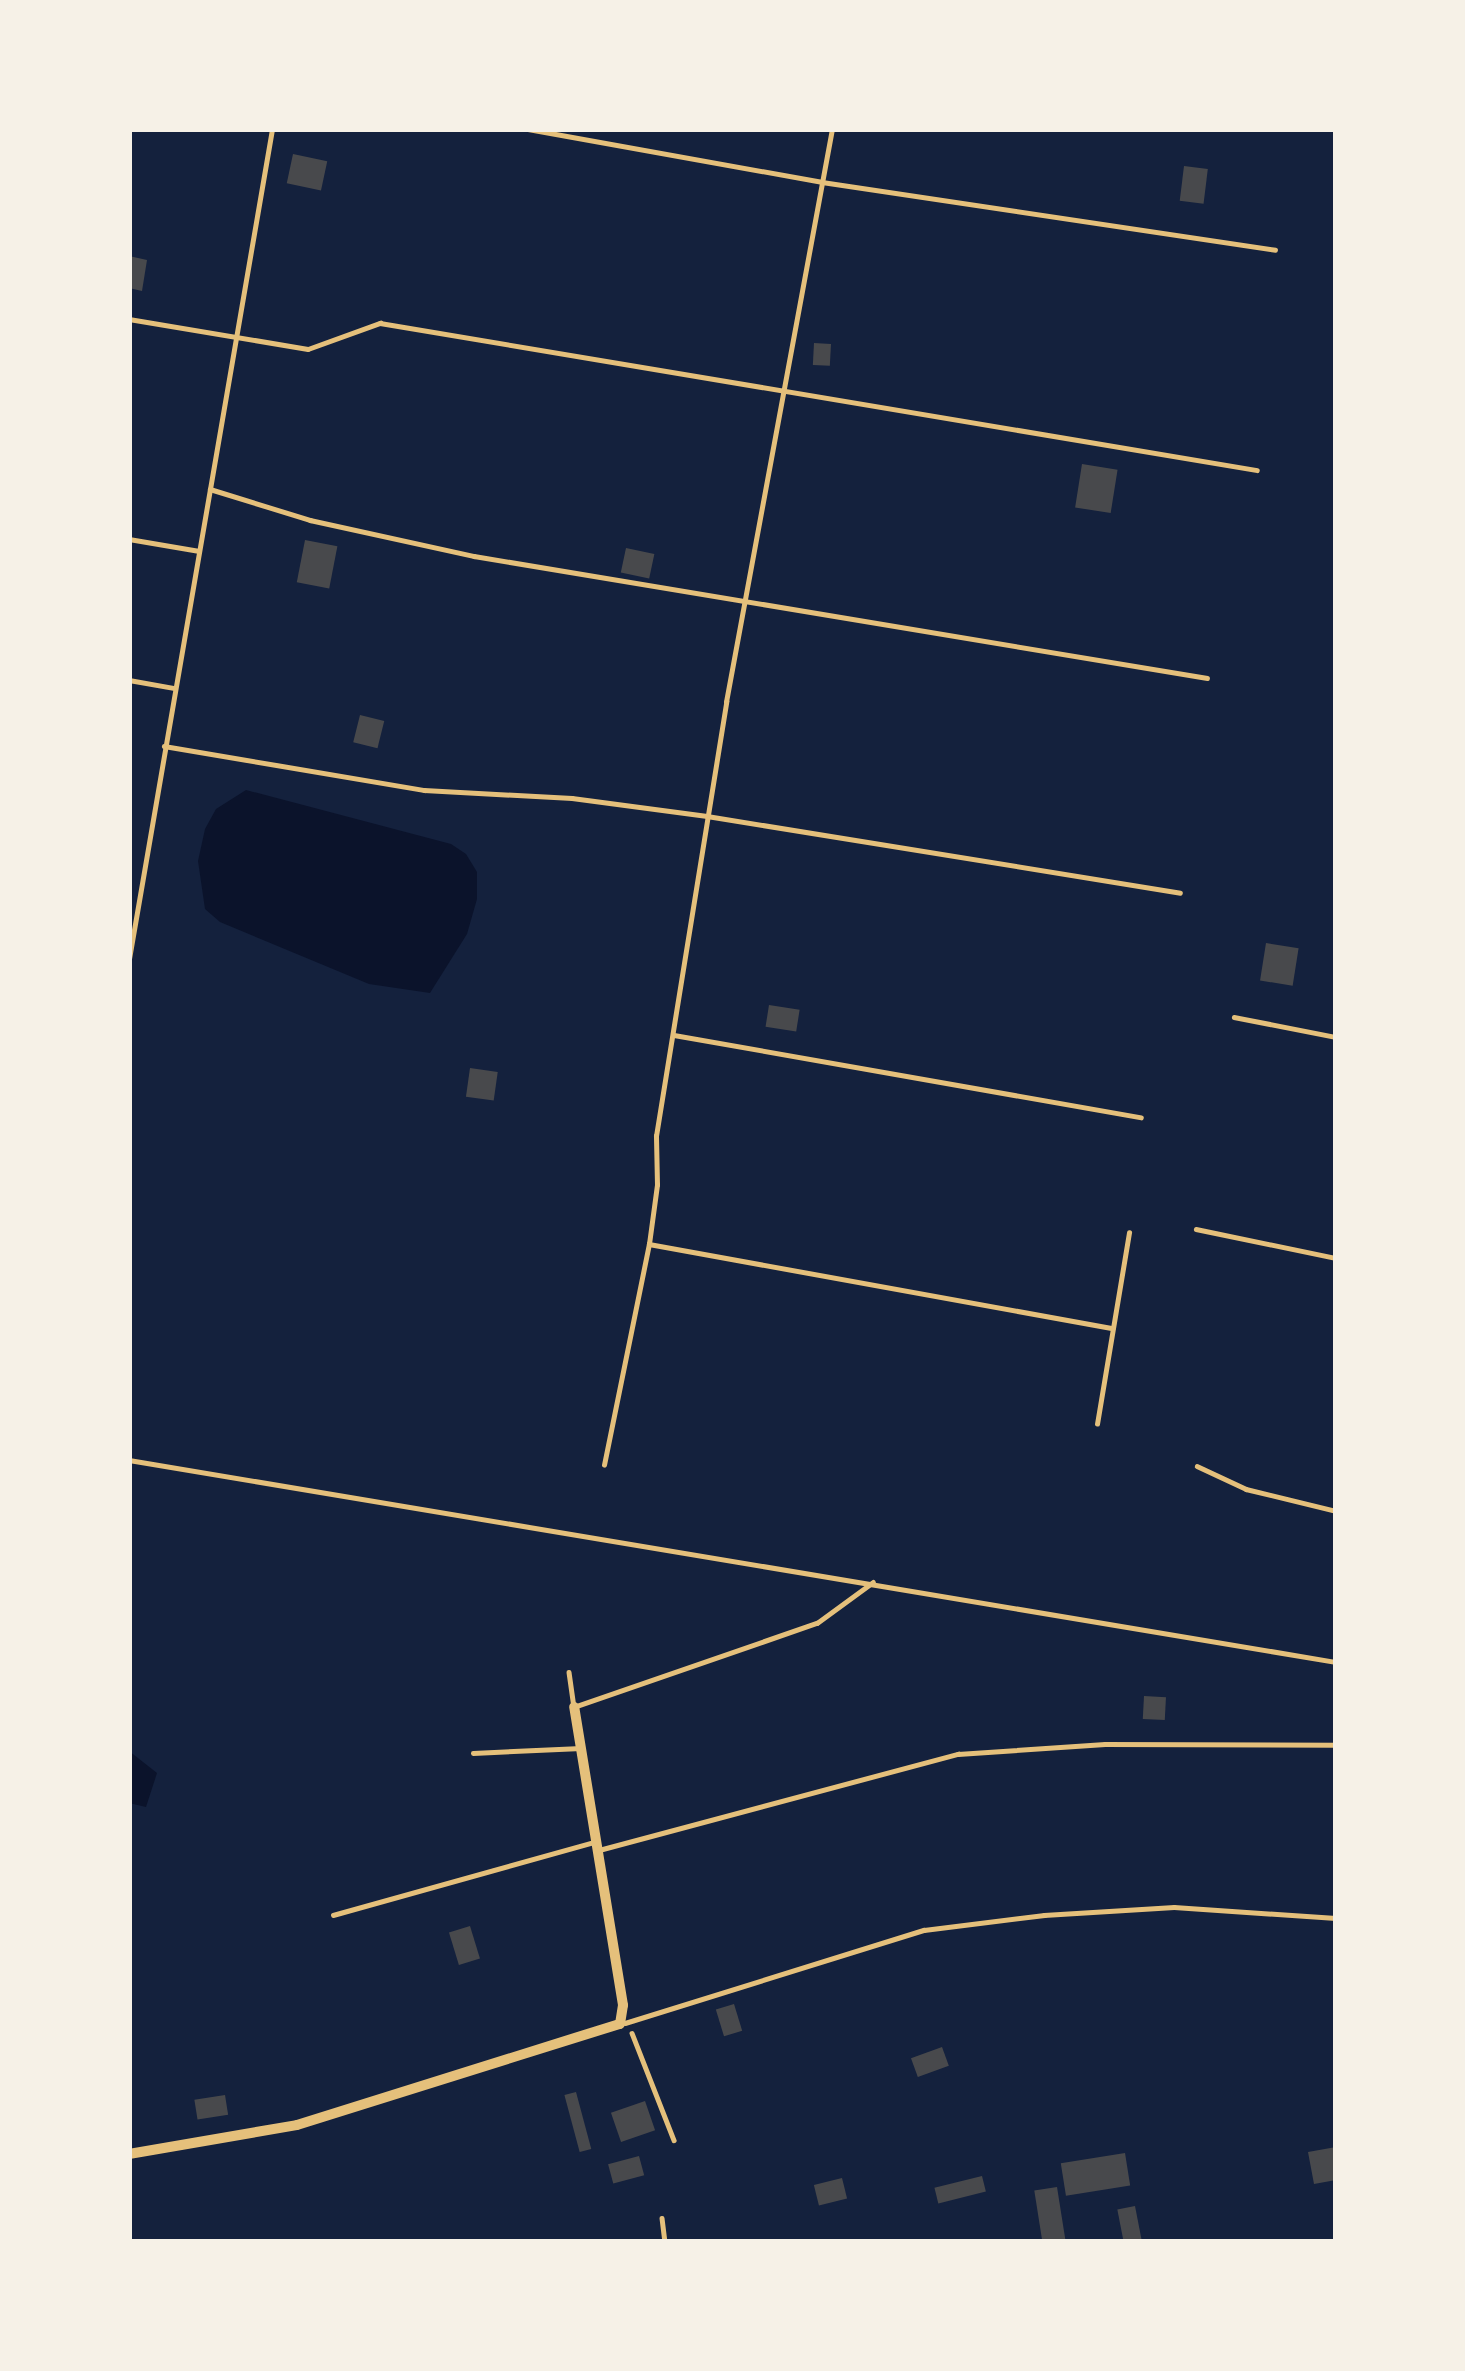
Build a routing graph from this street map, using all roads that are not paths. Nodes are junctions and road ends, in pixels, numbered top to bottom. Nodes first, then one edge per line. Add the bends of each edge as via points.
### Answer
1 (272, 129) edge
2 (529, 129) edge
3 (832, 129) edge
4 (823, 182) junction
5 (1275, 250) dead end
6 (129, 319) edge
7 (237, 337) junction
8 (784, 391) junction
9 (1257, 470) dead end
10 (210, 490) junction
11 (129, 539) edge
12 (199, 551) junction
13 (748, 603) junction
14 (1207, 678) dead end
15 (129, 680) edge
16 (175, 688) junction
17 (164, 746) junction
18 (707, 816) junction
19 (1180, 893) dead end
20 (129, 959) edge
21 (1234, 1017) dead end
22 (674, 1035) junction
23 (1336, 1037) edge
24 (1141, 1117) dead end
25 (1196, 1229) dead end
26 (1129, 1233) dead end
27 (649, 1244) junction
28 (1336, 1258) edge
29 (1112, 1328) junction
30 (1096, 1424) dead end
31 (129, 1460) edge
32 (604, 1465) dead end
33 (1197, 1466) dead end
34 (1336, 1511) edge
35 (873, 1582) junction
36 (1336, 1662) edge
37 (569, 1672) dead end
38 (574, 1706) junction
39 (1336, 1745) edge
40 (581, 1748) junction
41 (473, 1753) dead end
42 (596, 1846) junction
43 (333, 1915) dead end
44 (1336, 1918) edge
45 (623, 2024) junction
46 (129, 2154) edge
47 (662, 2218) dead end
48 (665, 2242) edge

1 - 7 lane
2 - 4 lane
3 - 4 lane
4 - 5 lane
4 - 8 lane
6 - 7 lane
7 - 8 lane via 308,349 380,322
7 - 10 lane
8 - 9 lane
8 - 13 lane
10 - 12 lane
10 - 13 lane via 474,556
11 - 12 lane
12 - 16 lane
13 - 14 lane
13 - 18 lane
15 - 16 lane
16 - 17 lane
17 - 18 lane via 424,790
17 - 20 lane
18 - 19 lane
18 - 22 lane
21 - 23 lane
22 - 24 lane
22 - 27 lane
25 - 28 lane
26 - 29 lane
27 - 29 lane
27 - 32 lane
29 - 30 lane
31 - 35 lane
33 - 34 lane via 1246,1489
35 - 36 lane
35 - 38 lane via 817,1623
37 - 38 lane
38 - 40 street
39 - 42 lane via 1105,1744 958,1754
40 - 41 lane
40 - 42 street
42 - 43 lane
42 - 45 street
44 - 45 lane via 1174,1907 924,1930
45 - 46 street via 297,2126
47 - 48 lane

